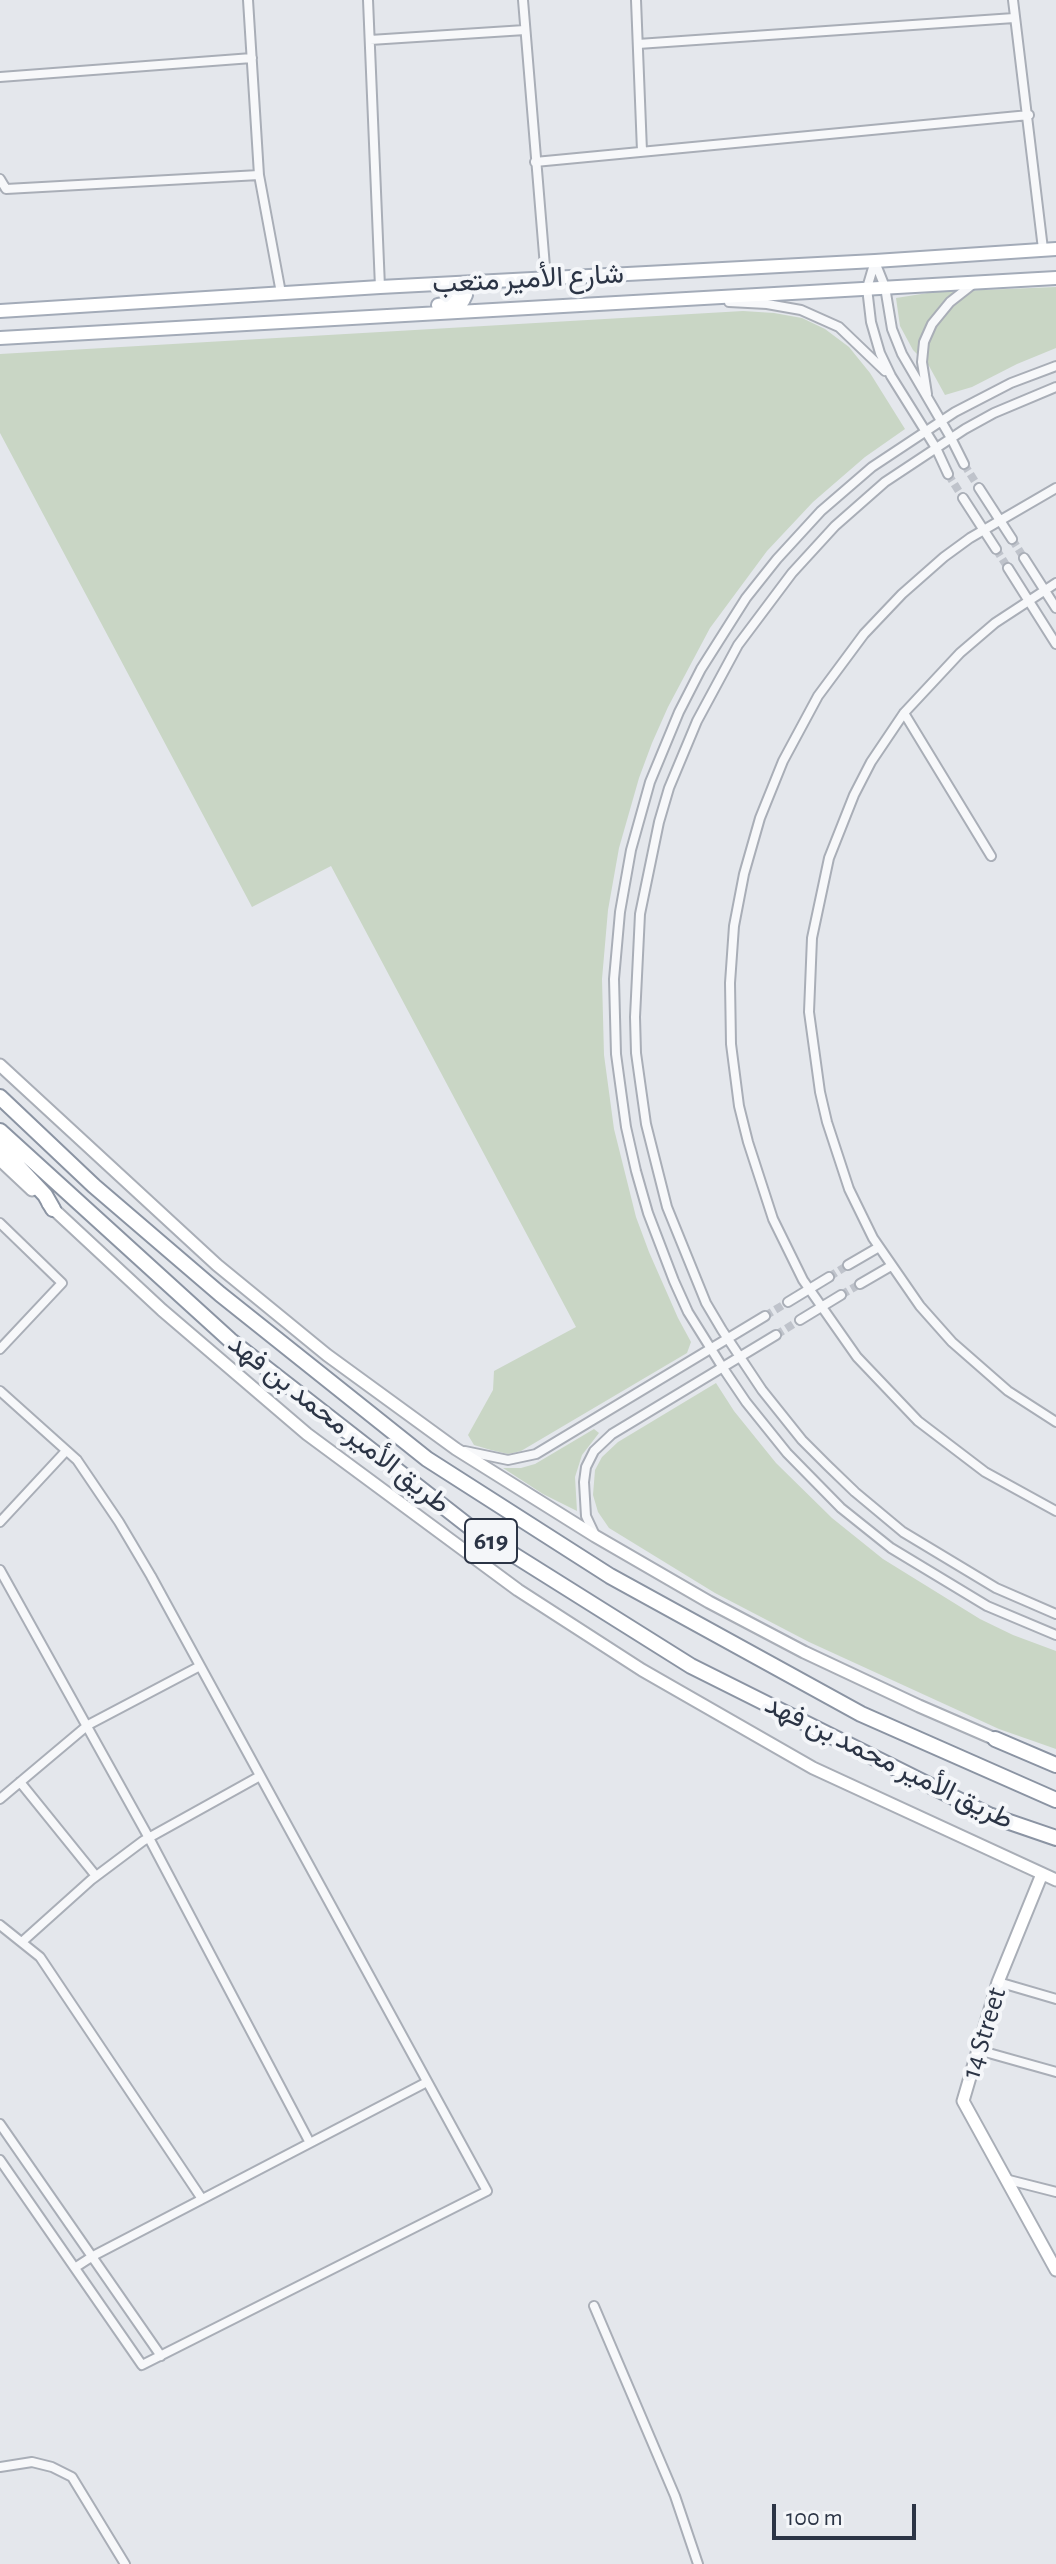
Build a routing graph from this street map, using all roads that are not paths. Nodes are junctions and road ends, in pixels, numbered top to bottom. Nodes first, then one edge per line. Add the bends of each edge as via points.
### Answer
1 (248, 0) edge
2 (368, 0) edge
3 (523, 0) edge
4 (636, 0) edge
5 (1013, 0) edge
6 (1014, 18) junction
7 (525, 30) junction
8 (370, 40) junction
9 (638, 44) junction
10 (252, 58) junction
11 (0, 77) edge
12 (1029, 115) junction
13 (642, 151) junction
14 (535, 162) junction
15 (259, 175) junction
16 (0, 179) edge
17 (3, 189) edge
18 (1050, 249) edge
19 (875, 261) junction
20 (1056, 278) edge
21 (546, 279) junction
22 (975, 283) junction
23 (380, 287) junction
24 (885, 287) junction
25 (867, 288) junction
26 (281, 293) junction
27 (684, 299) junction
28 (0, 311) edge
29 (296, 321) junction
30 (0, 338) edge
31 (876, 356) junction
32 (1056, 366) edge
33 (1056, 387) edge
34 (928, 399) junction
35 (941, 421) junction
36 (925, 431) junction
37 (951, 438) junction
38 (936, 448) junction
39 (964, 464) tunnel mouth
40 (948, 474) tunnel mouth
41 (979, 488) tunnel mouth
42 (1056, 488) edge
43 (963, 498) tunnel mouth
44 (1001, 518) junction
45 (985, 528) junction
46 (1012, 539) tunnel mouth
47 (996, 549) tunnel mouth
48 (1024, 558) tunnel mouth
49 (1008, 568) tunnel mouth
50 (1056, 583) edge
51 (1045, 590) junction
52 (1029, 600) junction
53 (1056, 608) edge
54 (1056, 644) edge
55 (904, 713) junction
56 (991, 856) dead end
57 (0, 1065) edge
58 (0, 1097) edge
59 (0, 1131) edge
60 (0, 1147) edge
61 (0, 1160) edge
62 (53, 1209) junction
63 (0, 1223) edge
64 (879, 1247) junction
65 (848, 1265) tunnel mouth
66 (891, 1266) junction
67 (829, 1277) tunnel mouth
68 (860, 1284) tunnel mouth
69 (809, 1290) junction
70 (841, 1295) tunnel mouth
71 (788, 1302) tunnel mouth
72 (821, 1308) junction
73 (765, 1316) tunnel mouth
74 (800, 1320) tunnel mouth
75 (776, 1335) tunnel mouth
76 (728, 1339) junction
77 (0, 1349) edge
78 (710, 1350) junction
79 (740, 1357) junction
80 (723, 1368) junction
81 (0, 1391) edge
82 (1056, 1422) edge
83 (456, 1449) junction
84 (66, 1451) junction
85 (1056, 1511) edge
86 (0, 1522) edge
87 (595, 1536) junction
88 (0, 1570) edge
89 (1056, 1614) edge
90 (1056, 1635) edge
91 (200, 1666) junction
92 (88, 1725) junction
93 (995, 1739) joint
94 (1056, 1763) edge
95 (260, 1776) junction
96 (20, 1782) junction
97 (1, 1797) edge
98 (1056, 1800) edge
99 (149, 1838) junction
100 (1056, 1838) edge
101 (1042, 1874) junction
102 (96, 1876) junction
103 (1056, 1880) edge
104 (0, 1925) edge
105 (23, 1941) junction
106 (998, 1982) junction
107 (1056, 1999) edge
108 (978, 2050) junction
109 (1056, 2072) edge
110 (427, 2082) junction
111 (0, 2124) edge
112 (310, 2143) junction
113 (0, 2160) edge
114 (1005, 2179) junction
115 (1056, 2192) edge
116 (202, 2199) junction
117 (93, 2256) junction
118 (76, 2267) junction
119 (1056, 2270) edge
120 (594, 2306) dead end
121 (161, 2356) junction
122 (0, 2467) edge
123 (125, 2564) edge
124 (698, 2564) edge

1 - 10 street
2 - 8 street
3 - 7 street
4 - 9 street
5 - 6 street
6 - 9 street
6 - 12 street
7 - 8 street
7 - 14 street
8 - 23 street
9 - 13 street
10 - 11 street
10 - 15 street
12 - 13 street
12 - 18 street
13 - 14 street
14 - 21 street
15 - 17 street
15 - 26 street
16 - 17 street
18 - 19 main road, شارع الأمير متعب
19 - 21 main road, شارع الأمير متعب
19 - 24 street
19 - 25 street
20 - 22 main road, شارع الأمير متعب
21 - 23 main road, شارع الأمير متعب
22 - 24 main road, شارع الأمير متعب
22 - 34 street via 950,302 924,342
23 - 26 main road, شارع الأمير متعب
23 - 29 main road via 457,290 466,295 454,304
24 - 25 main road, شارع الأمير متعب
24 - 34 street via 892,329
25 - 27 main road, شارع الأمير متعب
25 - 31 street
26 - 28 main road, شارع الأمير متعب
27 - 29 main road, شارع الأمير متعب
27 - 31 street via 801,310 839,327
29 - 30 main road, شارع الأمير متعب
31 - 36 street
32 - 35 street
33 - 37 street
34 - 35 street
35 - 36 street
35 - 37 street
36 - 38 street
36 - 78 street via 821,511 746,598 679,712 650,782 631,850 614,979 616,1054 626,1127 660,1247
37 - 38 street
37 - 39 street
38 - 40 street
38 - 76 street via 885,482 835,526 762,610 697,721 669,788 651,854 635,980 636,1053 646,1124 679,1240
41 - 44 street
42 - 44 street
43 - 45 street
44 - 45 street
44 - 46 street
45 - 47 street
45 - 69 street via 902,594 838,666 783,761 744,874 730,983 739,1106 768,1206
48 - 51 street
49 - 52 street
50 - 51 street
51 - 52 street
51 - 53 street
52 - 54 street
52 - 55 street via 960,653
55 - 56 street
55 - 64 street via 871,762 834,841 812,938 809,977 811,1036 827,1122 849,1189
57 - 83 main road via 217,1265 327,1355
58 - 98 highway, طريق الأمير محمد بن فهد / 619 via 208,1284 427,1459 610,1576 861,1714
59 - 100 highway, طريق الأمير محمد بن فهد / 619 via 230,1340 471,1528 691,1666 989,1815
60 - 62 highway
61 - 62 main road
62 - 101 main road via 307,1434 518,1590 642,1670 813,1768
63 - 77 street via 62,1283
64 - 65 street
64 - 66 street
66 - 68 street
66 - 82 street via 952,1342 1008,1391
67 - 69 street
69 - 71 street
69 - 72 street
70 - 72 street
72 - 74 street
72 - 85 street via 873,1377 918,1421 985,1472
73 - 76 street
75 - 79 street
76 - 78 street
76 - 79 street
78 - 80 street
78 - 83 street via 536,1454 508,1460
79 - 80 street
79 - 89 street via 802,1440 903,1532 966,1572
80 - 87 street via 612,1434 594,1451 584,1482 586,1516
80 - 90 street via 787,1453 841,1508 956,1589
81 - 84 street
83 - 87 main road
84 - 86 street
84 - 91 street via 113,1512
87 - 93 main road via 804,1652
88 - 92 street
91 - 92 street
91 - 95 street
92 - 96 street
92 - 99 street
93 - 94 highway
95 - 99 street
95 - 110 street
96 - 97 street
96 - 102 street
99 - 102 street
99 - 112 street
101 - 103 main road
101 - 106 main road, 14 Street
102 - 105 street
104 - 105 street
105 - 116 street via 40,1957
106 - 107 street
106 - 108 main road, 14 Street
108 - 109 street
108 - 114 main road, 14 Street via 963,2101
110 - 112 street
110 - 121 street via 487,2191
111 - 117 street
112 - 116 street
113 - 118 street
114 - 115 street
114 - 119 main road, 14 Street
116 - 117 street
117 - 118 street
117 - 121 street
118 - 121 street via 142,2365
120 - 124 street via 675,2496
122 - 123 street via 32,2462 72,2477

